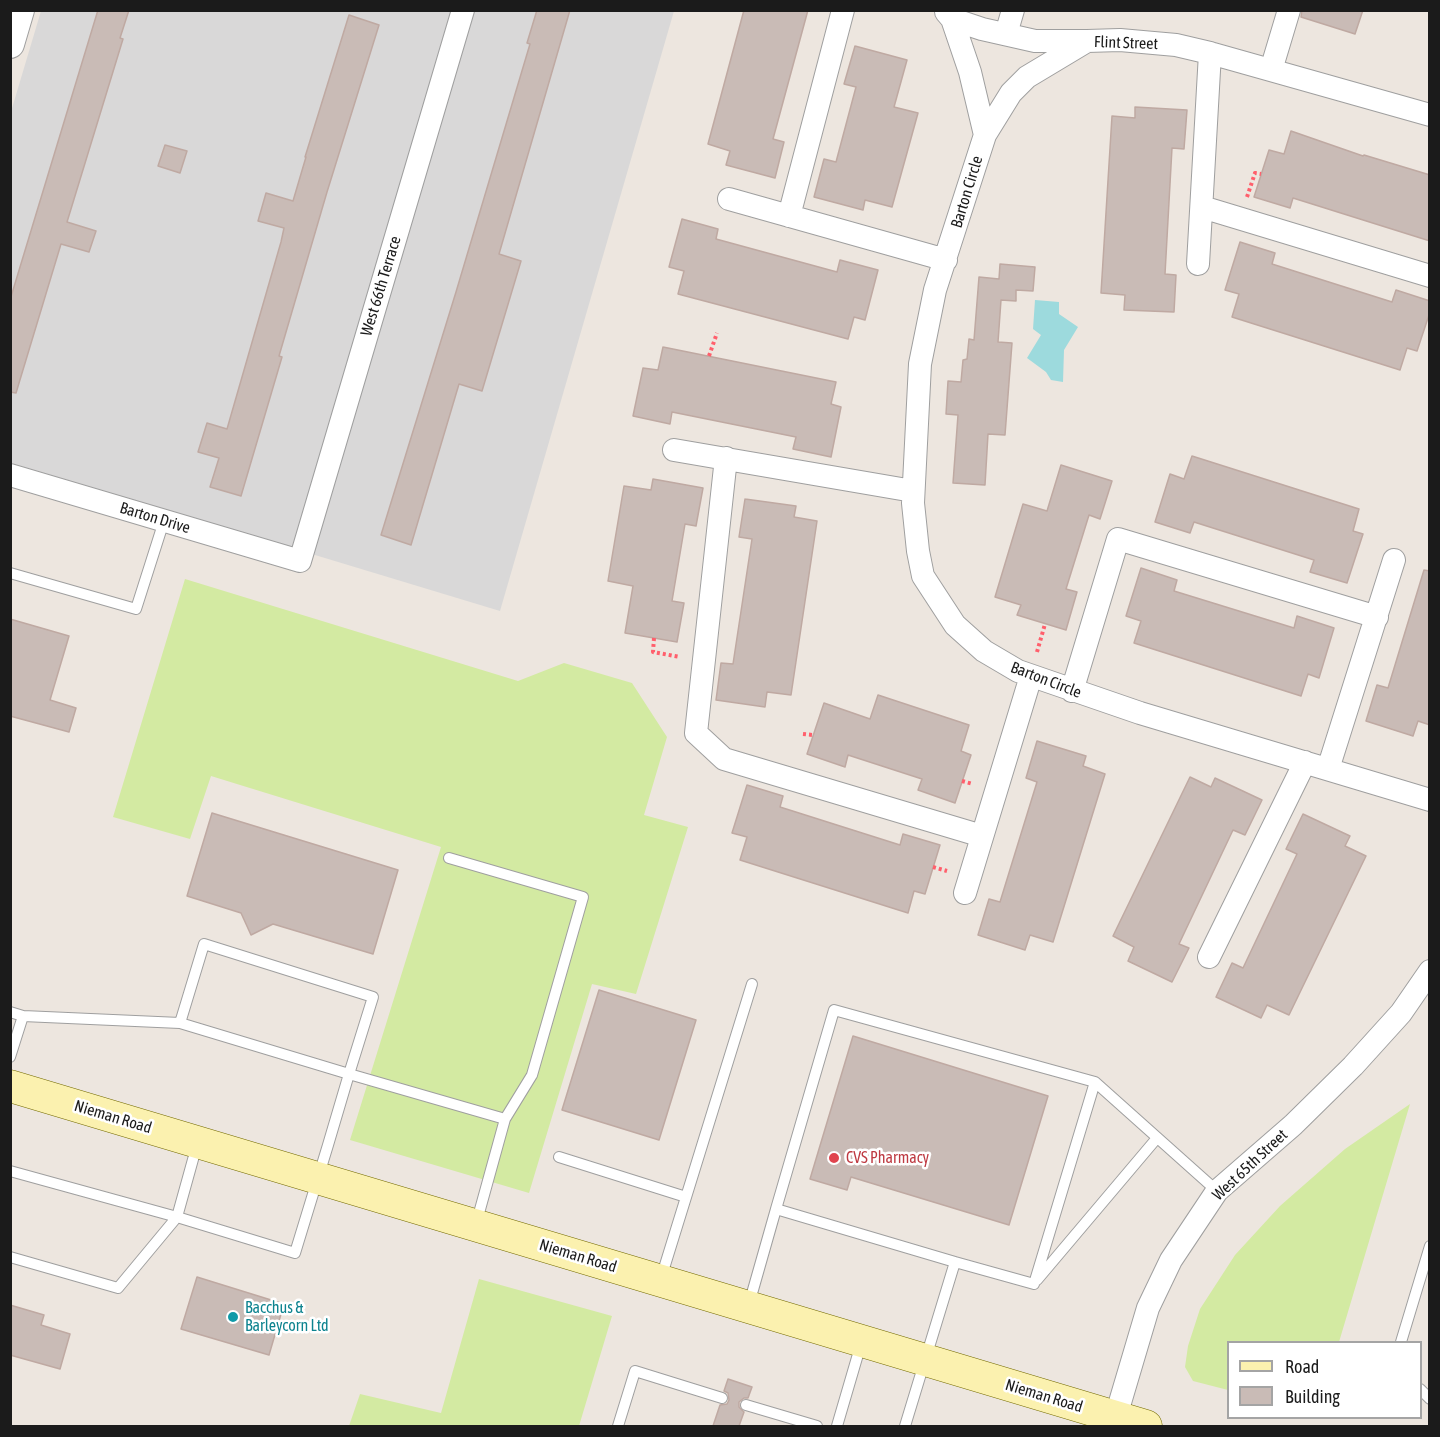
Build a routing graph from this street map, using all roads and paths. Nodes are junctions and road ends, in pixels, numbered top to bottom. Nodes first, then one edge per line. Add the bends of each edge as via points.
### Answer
1 (20, 10) edge
2 (463, 10) edge
3 (843, 10) edge
4 (1013, 10) edge
5 (1289, 10) edge
6 (949, 15) edge
7 (1006, 34) junction
8 (1088, 41) junction
9 (10, 44) edge
10 (1210, 53) junction
11 (1271, 70) junction
12 (1430, 115) edge
13 (985, 135) junction
14 (729, 199) dead end
15 (1202, 207) junction
16 (789, 216) junction
17 (946, 260) junction
18 (1198, 264) dead end
19 (1430, 276) edge
20 (717, 333) dead end
21 (709, 356) dead end
22 (675, 450) dead end
23 (726, 458) junction
24 (10, 475) edge
25 (913, 491) junction
26 (164, 521) junction
27 (1394, 560) dead end
28 (300, 561) joint
29 (10, 573) edge
30 (1377, 617) junction
31 (654, 638) dead end
32 (704, 661) junction
33 (1031, 676) junction
34 (1072, 691) junction
35 (803, 734) dead end
36 (813, 735) dead end
37 (1305, 762) junction
38 (1328, 769) junction
39 (1430, 800) edge
40 (982, 836) junction
41 (449, 858) dead end
42 (965, 893) dead end
43 (1209, 957) dead end
44 (1430, 971) edge
45 (752, 984) dead end
46 (10, 1012) edge
47 (23, 1016) junction
48 (180, 1023) junction
49 (10, 1057) edge
50 (349, 1074) junction
51 (1095, 1082) junction
52 (10, 1086) edge
53 (505, 1119) junction
54 (1157, 1138) junction
55 (198, 1142) junction
56 (559, 1157) dead end
57 (10, 1171) edge
58 (318, 1178) junction
59 (1216, 1191) junction
60 (686, 1197) junction
61 (776, 1209) junction
62 (177, 1217) junction
63 (475, 1225) junction
64 (1430, 1246) edge
65 (10, 1257) edge
66 (955, 1262) junction
67 (660, 1281) junction
68 (1034, 1284) junction
69 (748, 1307) junction
70 (862, 1341) junction
71 (1401, 1341) edge
72 (926, 1360) junction
73 (722, 1398) dead end
74 (746, 1404) dead end
75 (1114, 1422) edge
76 (618, 1426) edge
77 (817, 1426) edge
78 (837, 1426) edge
79 (906, 1426) edge
80 (1146, 1426) edge

1 - 9 street
2 - 28 street, West 66th Terrace
3 - 16 street
4 - 7 street
5 - 11 street
6 - 7 street
6 - 13 street via 970,72
7 - 8 street via 1035,41
8 - 10 street, Flint Street via 1176,45
8 - 13 street, Flint Street via 1027,76 1011,93
10 - 11 street, Flint Street
10 - 15 street
11 - 12 street, Flint Street
13 - 17 street, Barton Circle
14 - 16 street
15 - 18 street
15 - 19 street
16 - 17 street
17 - 25 street, Barton Circle via 935,290 920,364
20 - 21 path
22 - 23 street
23 - 25 street
23 - 32 street
24 - 26 street, Barton Drive
25 - 33 street, Barton Circle via 923,576 955,625 984,651
26 - 28 street, Barton Drive
26 - 29 lane via 136,609
27 - 30 street
30 - 34 street via 1118,538
30 - 38 street
31 - 32 path via 653,652
32 - 40 street via 696,732 724,759
33 - 34 street, Barton Circle
33 - 40 street
34 - 37 street, Barton Circle
35 - 36 path
37 - 38 street, Barton Circle
37 - 43 street
38 - 39 street, Barton Circle
40 - 42 street
41 - 53 lane via 584,897 532,1075
44 - 59 street, West 65th Street via 1401,1013 1353,1066 1293,1125
45 - 60 lane
46 - 47 lane
47 - 48 lane
47 - 49 lane
48 - 50 lane
48 - 50 lane via 204,944 373,997
50 - 53 lane
50 - 58 lane
51 - 54 lane
51 - 61 lane via 834,1010
51 - 68 lane
52 - 55 main road, Nieman Road
53 - 63 lane
54 - 59 lane
54 - 68 lane
55 - 58 main road, Nieman Road
55 - 62 lane
56 - 60 lane
57 - 62 lane
58 - 62 lane via 295,1253
58 - 63 main road, Nieman Road
59 - 75 street, West 65th Street via 1171,1260 1148,1308
60 - 67 lane
61 - 66 lane
61 - 69 lane
62 - 65 lane via 118,1288
63 - 67 main road, Nieman Road
64 - 71 lane
66 - 68 lane
66 - 72 lane
67 - 69 main road, Nieman Road
69 - 70 main road, Nieman Road
70 - 72 main road, Nieman Road
70 - 78 lane
72 - 75 main road, Nieman Road
72 - 79 lane
73 - 76 lane via 635,1371
74 - 77 lane
75 - 80 main road, Nieman Road

